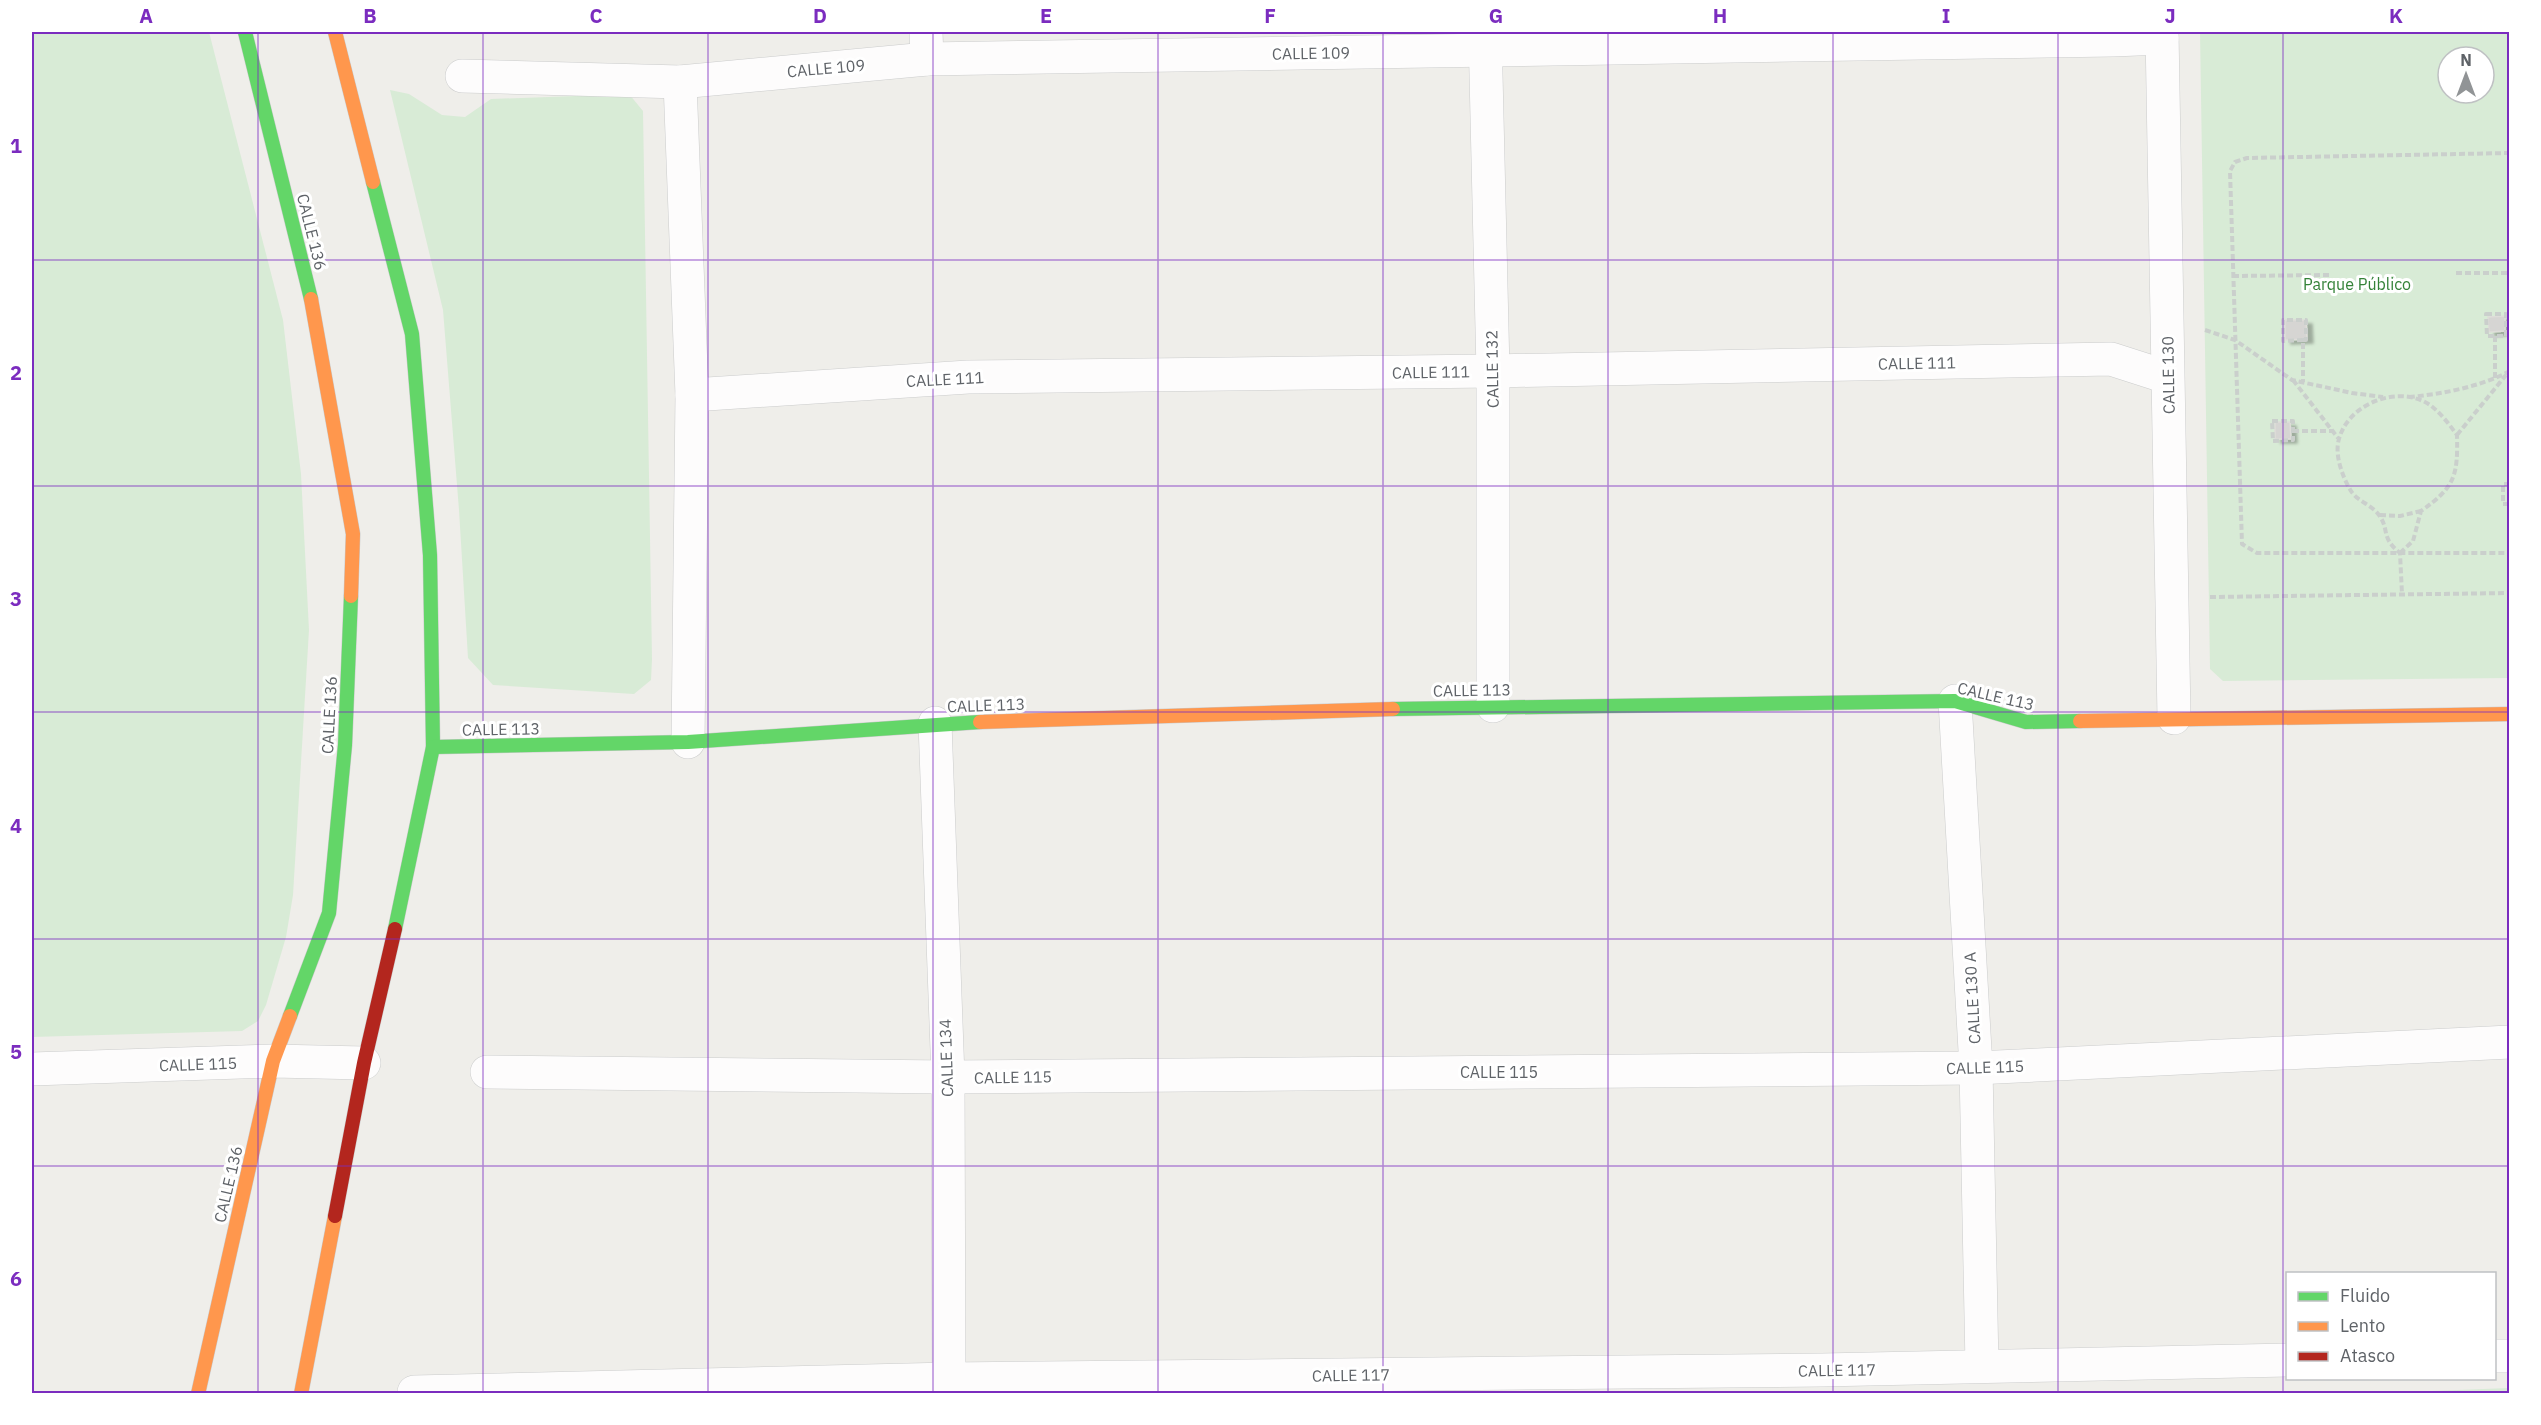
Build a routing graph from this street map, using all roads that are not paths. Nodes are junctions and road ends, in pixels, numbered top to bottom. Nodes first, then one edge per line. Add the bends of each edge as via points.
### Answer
1 (245, 32) edge
2 (335, 32) edge
3 (2162, 35) edge
4 (1485, 41) edge
5 (927, 45) edge
6 (462, 76) dead end
7 (680, 82) junction
8 (1493, 371) junction
9 (2167, 378) junction
10 (692, 395) junction
11 (1955, 701) junction
12 (1493, 706) junction
13 (2510, 714) edge
14 (2174, 718) junction
15 (934, 723) junction
16 (687, 742) junction
17 (433, 747) junction
18 (2510, 1042) edge
19 (273, 1061) junction
20 (364, 1063) junction
21 (1976, 1068) junction
22 (32, 1070) edge
23 (487, 1072) dead end
24 (948, 1077) junction
25 (2286, 1360) edge
26 (1982, 1366) junction
27 (1822, 1382) edge
28 (949, 1386) edge
29 (414, 1392) dead end
30 (198, 1394) edge
31 (301, 1394) edge

1 - 19 main road, CALLE 136 via 312,301 353,534 345,745 329,913
2 - 17 main road via 412,334 430,555
3 - 4 street, CALLE 109 via 2113,40
3 - 9 street, CALLE 130
4 - 5 street, CALLE 109
4 - 8 street, CALLE 132
5 - 7 street, CALLE 109
6 - 7 street, CALLE 109
7 - 10 street
8 - 9 street, CALLE 111 via 2111,359
8 - 10 street, CALLE 111 via 968,377
8 - 12 street, CALLE 132
9 - 14 street, CALLE 130
10 - 16 street
11 - 12 main road, CALLE 113
11 - 14 main road, CALLE 113 via 2025,722
11 - 21 street, CALLE 130 A
12 - 15 main road, CALLE 113
13 - 14 main road, CALLE 113
15 - 16 main road, CALLE 113
15 - 24 street, CALLE 134
16 - 17 main road, CALLE 113
17 - 20 main road
18 - 21 street, CALLE 115
19 - 20 street, CALLE 115
19 - 22 street, CALLE 115
19 - 30 main road, CALLE 136
20 - 31 main road
21 - 24 street, CALLE 115
21 - 26 street, CALLE 130 A
23 - 24 street, CALLE 115
24 - 28 street, CALLE 134
25 - 26 street, CALLE 117
26 - 27 street, CALLE 117
27 - 28 street, CALLE 117
28 - 29 street, CALLE 117

